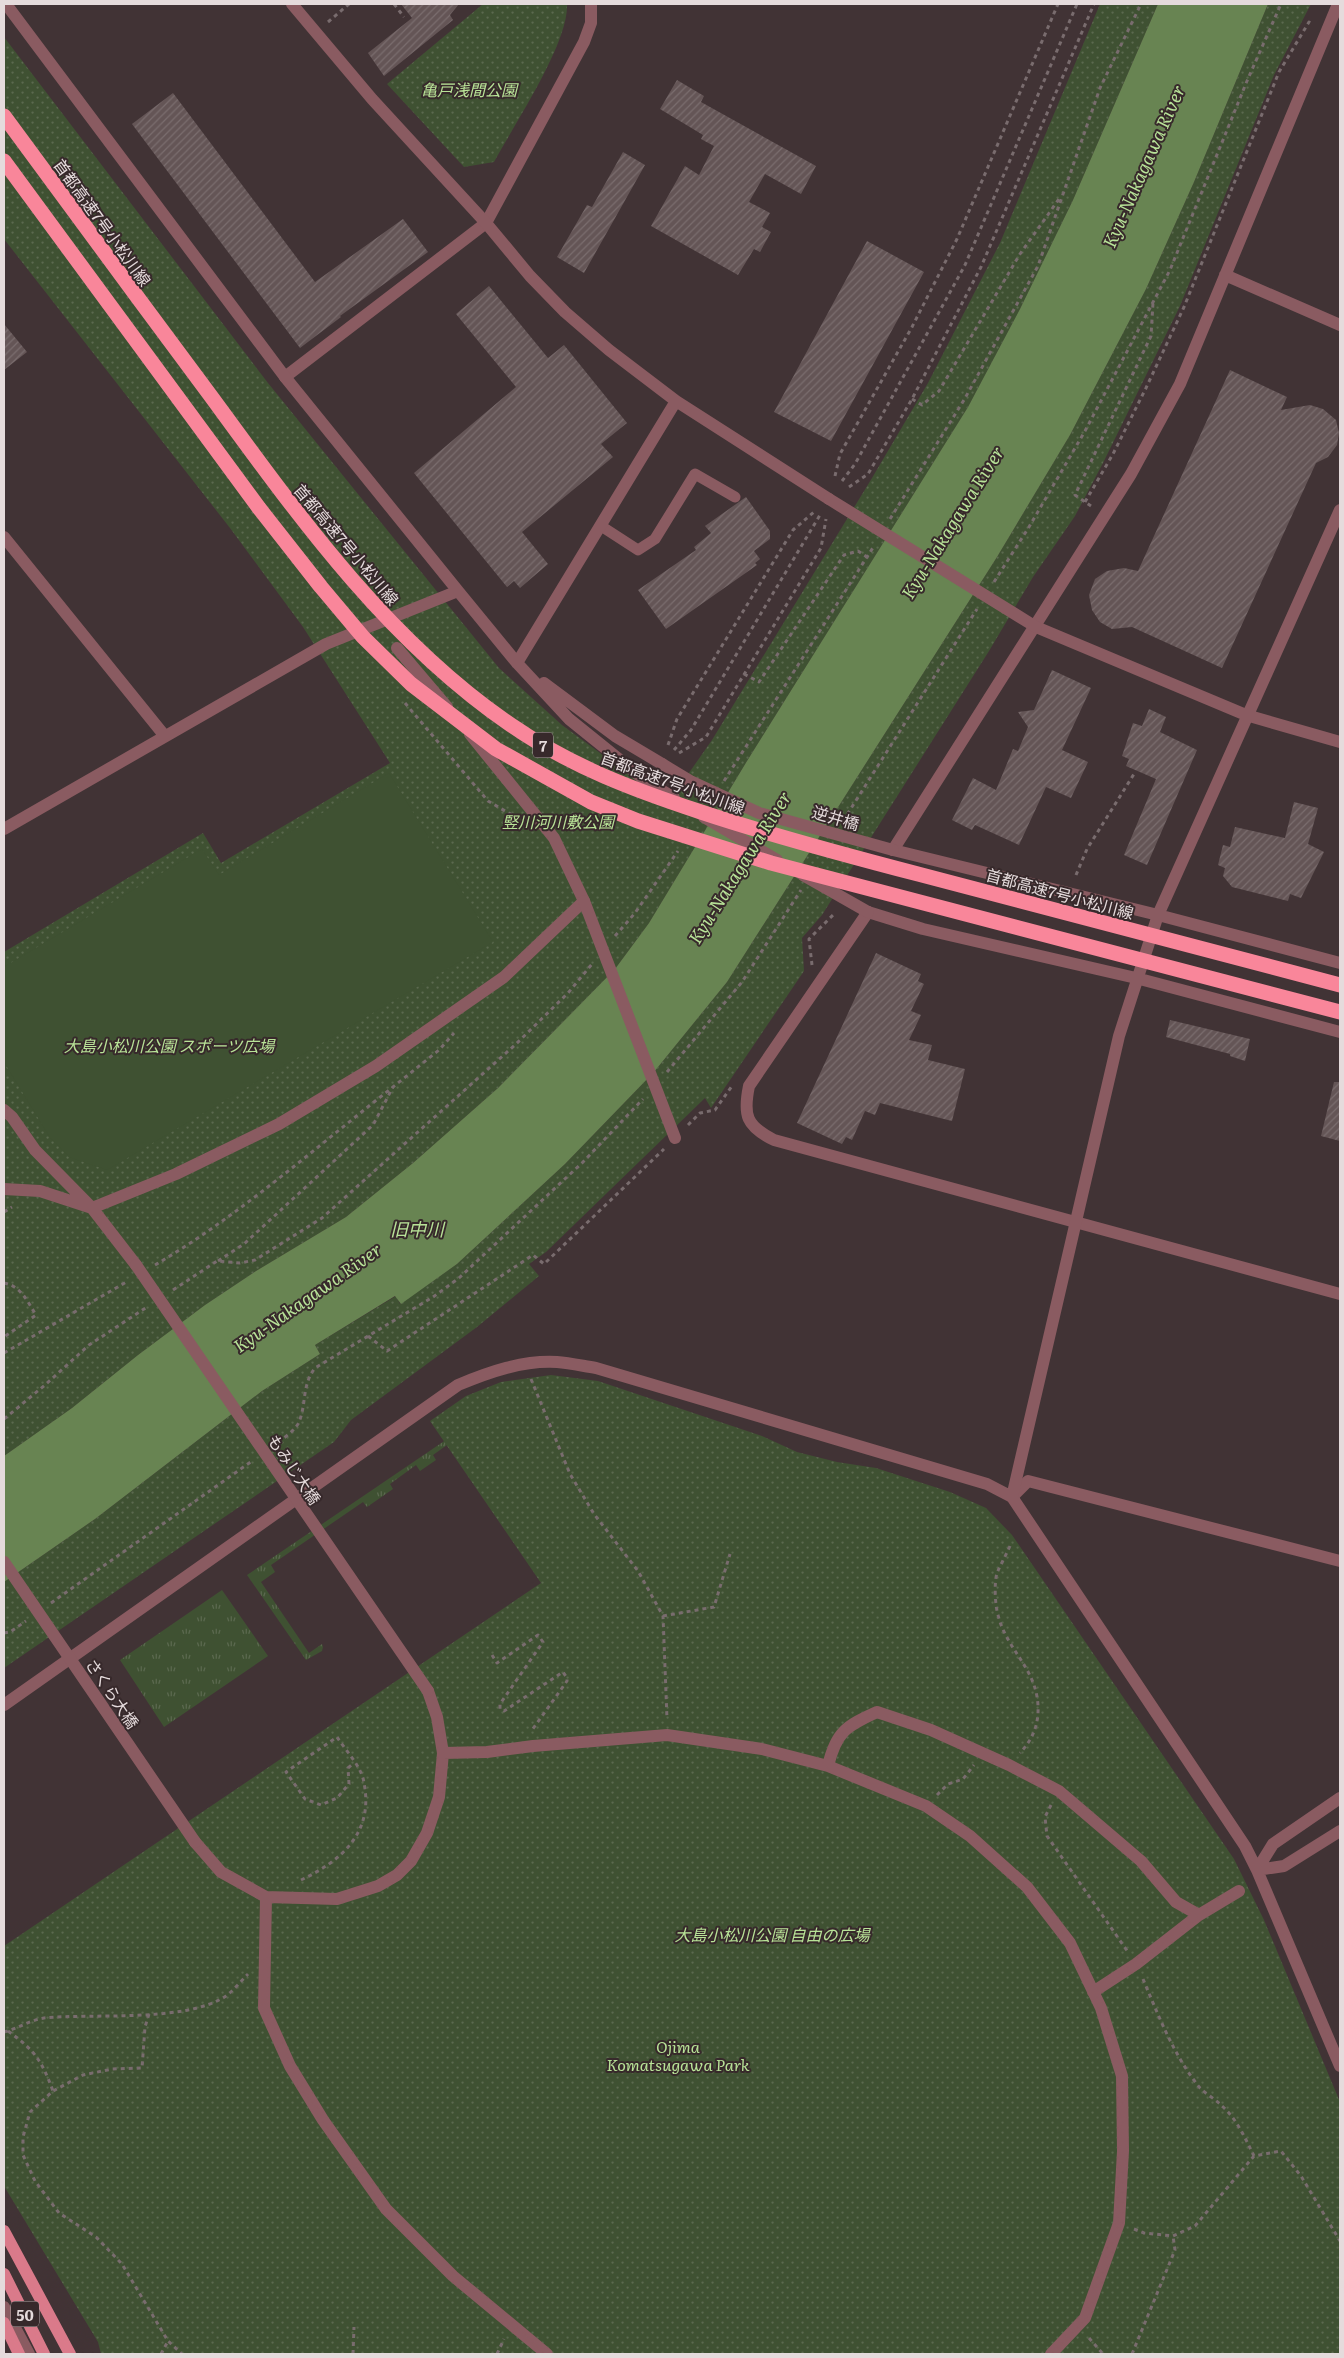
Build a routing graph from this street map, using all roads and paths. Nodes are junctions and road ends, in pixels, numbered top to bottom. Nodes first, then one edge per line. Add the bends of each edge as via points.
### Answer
1 (6, 4) edge
2 (292, 4) edge
3 (349, 4) edge
4 (394, 4) edge
5 (591, 4) edge
6 (1058, 4) edge
7 (1077, 4) edge
8 (1094, 4) edge
9 (1281, 4) edge
10 (1338, 4) edge
11 (404, 16) dead end
12 (328, 22) dead end
13 (1327, 29) junction
14 (4, 116) edge
15 (4, 161) edge
16 (1062, 195) dead end
17 (486, 223) junction
18 (1226, 275) junction
19 (1154, 299) junction
20 (1340, 326) edge
21 (285, 377) junction
22 (912, 399) junction
23 (676, 401) junction
24 (835, 476) dead end
25 (842, 481) dead end
26 (848, 487) dead end
27 (735, 497) dead end
28 (1085, 502) junction
29 (1340, 510) edge
30 (814, 512) dead end
31 (820, 515) dead end
32 (1106, 515) junction
33 (826, 519) dead end
34 (601, 526) junction
35 (4, 537) edge
36 (867, 557) dead end
37 (992, 585) dead end
38 (458, 592) junction
39 (982, 602) dead end
40 (1036, 627) junction
41 (397, 648) dead end
42 (518, 663) junction
43 (744, 674) junction
44 (404, 702) dead end
45 (1246, 715) junction
46 (164, 735) junction
47 (1340, 742) edge
48 (668, 745) dead end
49 (674, 750) dead end
50 (680, 753) dead end
51 (1134, 774) dead end
52 (521, 820) dead end
53 (4, 829) edge
54 (838, 829) dead end
55 (893, 850) junction
56 (1076, 875) dead end
57 (804, 885) dead end
58 (584, 900) junction
59 (868, 912) junction
60 (1158, 915) junction
61 (1340, 963) edge
62 (812, 969) dead end
63 (1136, 978) junction
64 (1340, 985) edge
65 (1340, 1012) edge
66 (459, 1028) dead end
67 (1340, 1032) edge
68 (662, 1078) dead end
69 (737, 1079) dead end
70 (393, 1087) junction
71 (649, 1092) dead end
72 (4, 1110) edge
73 (675, 1138) junction
74 (4, 1189) edge
75 (92, 1208) junction
76 (1076, 1223) junction
77 (217, 1261) dead end
78 (141, 1267) junction
79 (130, 1279) dead end
80 (4, 1283) edge
81 (1340, 1294) edge
82 (368, 1336) junction
83 (4, 1337) edge
84 (4, 1353) edge
85 (526, 1364) junction
86 (273, 1446) dead end
87 (257, 1457) dead end
88 (1012, 1497) junction
89 (1010, 1546) dead end
90 (730, 1554) dead end
91 (1340, 1561) edge
92 (4, 1562) edge
93 (50, 1604) dead end
94 (34, 1615) dead end
95 (663, 1616) junction
96 (4, 1633) edge
97 (492, 1655) dead end
98 (4, 1705) edge
99 (668, 1735) junction
100 (533, 1746) junction
101 (443, 1753) junction
102 (984, 1753) junction
103 (354, 1764) junction
104 (1009, 1765) junction
105 (828, 1766) junction
106 (1340, 1798) edge
107 (926, 1806) junction
108 (1340, 1830) edge
109 (1258, 1870) junction
110 (297, 1882) dead end
111 (1240, 1891) dead end
112 (266, 1897) junction
113 (1199, 1915) junction
114 (265, 1958) junction
115 (1092, 1992) junction
116 (149, 2014) junction
117 (8, 2031) junction
118 (4, 2032) edge
119 (1340, 2066) edge
120 (53, 2091) junction
121 (1119, 2223) junction
122 (4, 2231) edge
123 (1173, 2236) junction
124 (1340, 2240) edge
125 (4, 2274) edge
126 (4, 2307) edge
127 (4, 2323) edge
128 (354, 2327) dead end
129 (1076, 2328) junction
130 (168, 2341) junction
131 (69, 2353) edge
132 (19, 2354) edge
133 (29, 2354) edge
134 (44, 2354) edge
135 (161, 2354) edge
136 (182, 2354) edge
137 (353, 2354) edge
138 (547, 2354) edge
139 (1051, 2354) edge
140 (1103, 2354) edge
141 (1132, 2354) edge

1 - 21 street
2 - 17 street via 372,99
3 - 12 path
4 - 11 path
5 - 17 street via 591,23 584,42
6 - 24 path via 957,239 840,454
7 - 25 path via 966,265
8 - 22 path via 981,267
9 - 19 path via 1246,81 1170,270
10 - 13 street
13 - 18 street
13 - 28 path via 1309,22 1279,72 1184,307 1125,429
14 - 64 highway, 首都高速7号小松川線 / 7, bridge via 281,492 342,568 431,662 512,726 599,775 774,837
15 - 65 highway, 7, bridge via 320,587 363,637 411,684 496,750 591,802 638,821 771,863
16 - 22 path via 1020,254 939,391 922,405
17 - 21 street
17 - 23 street via 565,312
18 - 20 street
18 - 32 street via 1180,384
19 - 28 path via 1151,336 1075,495
19 - 37 path via 1085,432
21 - 38 street
22 - 26 path via 868,474
23 - 34 street
23 - 40 street, bridge
27 - 34 lane via 695,474 655,539 638,550
28 - 32 path
29 - 45 street
30 - 48 path via 793,530 677,719
31 - 49 path via 691,730
32 - 40 street
33 - 43 path via 821,548
34 - 42 street
35 - 46 street
36 - 43 path via 858,551 844,555 759,682
38 - 42 street
38 - 46 street via 326,644
39 - 54 path
40 - 45 street
40 - 55 street
41 - 58 street via 554,838
42 - 55 street, 逆井橋, bridge via 614,736 690,781 760,812
42 - 59 street, bridge via 569,719 646,782
43 - 50 path via 706,737
44 - 52 path via 488,801
45 - 47 street
45 - 60 street
46 - 53 street
51 - 56 path via 1087,849
55 - 60 street, 逆井橋
57 - 68 path via 742,982
58 - 73 street, bridge
58 - 75 street via 504,976 376,1066 279,1124 176,1174
59 - 62 path via 834,913 809,939
59 - 63 street via 923,929
59 - 76 street via 749,1086 744,1108 749,1121 758,1132 774,1140
60 - 61 street, 逆井橋
60 - 63 street
63 - 67 street
63 - 76 street via 1119,1036
66 - 70 path via 439,1050
69 - 73 path via 715,1110 700,1113
70 - 77 path via 373,1125 244,1244
70 - 78 path via 234,1212 180,1250
71 - 82 path via 584,1162 459,1278
72 - 75 street, もみじ大橋 via 35,1150
73 - 82 path via 544,1264 533,1255 387,1351
74 - 75 street via 40,1192
75 - 78 street, もみじ大橋
76 - 81 street
76 - 88 street
78 - 101 street, もみじ大橋, bridge via 428,1691 437,1717
79 - 84 path
80 - 83 path via 12,1284 22,1292 36,1315
82 - 86 path via 315,1368 307,1378 298,1423
85 - 88 street via 557,1362 629,1377 987,1484
85 - 95 path via 570,1474 594,1514 638,1571
85 - 98 street via 485,1373 458,1385
87 - 93 path
88 - 91 street via 1028,1480
88 - 109 street via 1228,1818
89 - 104 path via 996,1575 997,1614 1034,1682 1039,1702 1038,1721 1031,1741
90 - 95 path via 714,1608
92 - 112 street, さくら大橋, bridge via 195,1842 221,1872
94 - 96 path
95 - 99 path
97 - 100 path via 497,1663 538,1635 543,1642 500,1704 504,1711 563,1672 567,1678 532,1730
99 - 100 street
99 - 105 street via 762,1749
100 - 101 street
101 - 112 street, もみじ大橋 via 439,1796 427,1833 411,1861 397,1875 378,1886 337,1899
102 - 104 street
102 - 105 street via 931,1730 877,1712 851,1724 833,1744
102 - 107 path via 963,1779 948,1784
103 - 103 path via 337,1737 286,1772 305,1799 321,1804 337,1798 349,1784 348,1768
103 - 110 path via 364,1782 365,1812 357,1836 341,1856
104 - 113 street via 1059,1791 1141,1861 1176,1902
105 - 107 street
106 - 109 street via 1273,1844
107 - 115 street via 970,1836 1027,1887 1070,1943
108 - 109 street via 1284,1866
109 - 119 street
111 - 113 street
112 - 114 street
113 - 115 street via 1136,1964
114 - 116 path via 226,1996 198,2008
114 - 138 street via 264,2008 290,2066 323,2120 386,2209 453,2276
115 - 121 street via 1102,2008 1122,2076 1123,2151
116 - 117 path via 41,2019
116 - 120 path via 142,2068 112,2069 83,2075
117 - 118 path
117 - 120 path via 33,2050
120 - 130 path via 30,2112 23,2137 23,2155 27,2164 35,2181 59,2213 96,2237 122,2264
121 - 123 path via 1144,2233
121 - 129 street via 1085,2318
122 - 131 main road
123 - 124 path via 1195,2226 1254,2156 1281,2150
123 - 141 path via 1175,2250
125 - 134 main road, 50
126 - 133 street
127 - 132 main road, 50
128 - 137 path
129 - 139 street
129 - 140 path via 1086,2334
130 - 135 path
130 - 136 path

